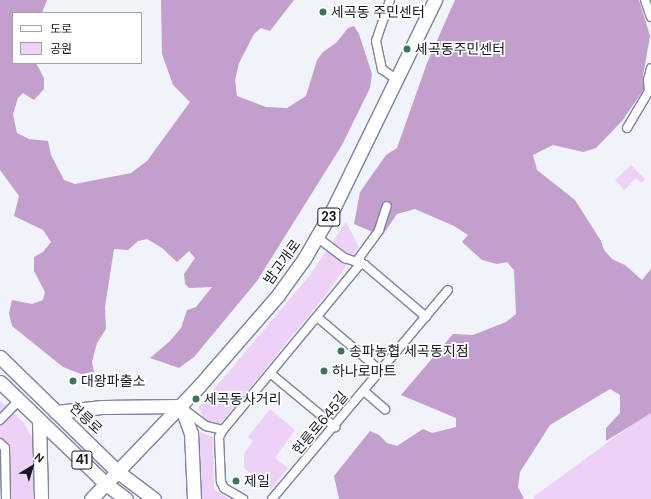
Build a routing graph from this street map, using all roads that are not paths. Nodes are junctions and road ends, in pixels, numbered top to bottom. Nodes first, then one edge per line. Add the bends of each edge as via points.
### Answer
1 (390, 0) edge
2 (435, 0) edge
3 (645, 0) edge
4 (651, 17) edge
5 (651, 68) edge
6 (397, 80) junction
7 (627, 128) dead end
8 (387, 206) dead end
9 (318, 238) junction
10 (361, 263) junction
11 (448, 290) dead end
12 (317, 317) junction
13 (426, 317) junction
14 (0, 357) edge
15 (381, 371) junction
16 (270, 373) junction
17 (0, 382) edge
18 (364, 392) junction
19 (19, 400) junction
20 (181, 406) junction
21 (385, 409) dead end
22 (56, 412) junction
23 (0, 420) edge
24 (39, 420) junction
25 (335, 427) junction
26 (223, 430) junction
27 (0, 443) edge
28 (118, 472) junction
29 (106, 484) junction
30 (6, 499) edge
31 (41, 499) edge
32 (91, 499) edge
33 (126, 499) edge
34 (154, 499) edge
35 (194, 499) edge
36 (243, 499) edge
37 (272, 499) edge

1 - 6 street via 376,41 382,69
2 - 6 main road, 밤고개로 / 23
3 - 4 street
5 - 7 street via 649,91
6 - 9 main road, 밤고개로 / 23
8 - 10 street via 379,230 359,258
9 - 10 street via 345,258
9 - 20 main road, 밤고개로 / 23 via 278,295
10 - 12 street
10 - 13 street
11 - 13 street, 헌릉로645길
12 - 15 street
12 - 16 street
13 - 15 street, 헌릉로645길
14 - 22 main road, 헌릉로 / 41
15 - 18 street, 헌릉로645길
16 - 25 street
16 - 26 street
17 - 19 main road, 41
18 - 21 street
18 - 25 street, 헌릉로645길
19 - 23 street
19 - 24 main road, 41
20 - 22 main road via 102,407
20 - 26 street via 206,426
20 - 28 main road, 밤고개로 / 23
20 - 35 main road via 191,433
22 - 28 main road, 헌릉로 / 41
24 - 29 main road, 41
24 - 31 main road
25 - 37 street, 헌릉로645길
26 - 36 street via 219,437 221,482 224,488
27 - 30 street via 5,448
28 - 29 main road, 밤고개로 / 23
28 - 34 main road, 헌릉로 / 41
29 - 32 main road, 밤고개로 / 23
29 - 33 main road, 41

